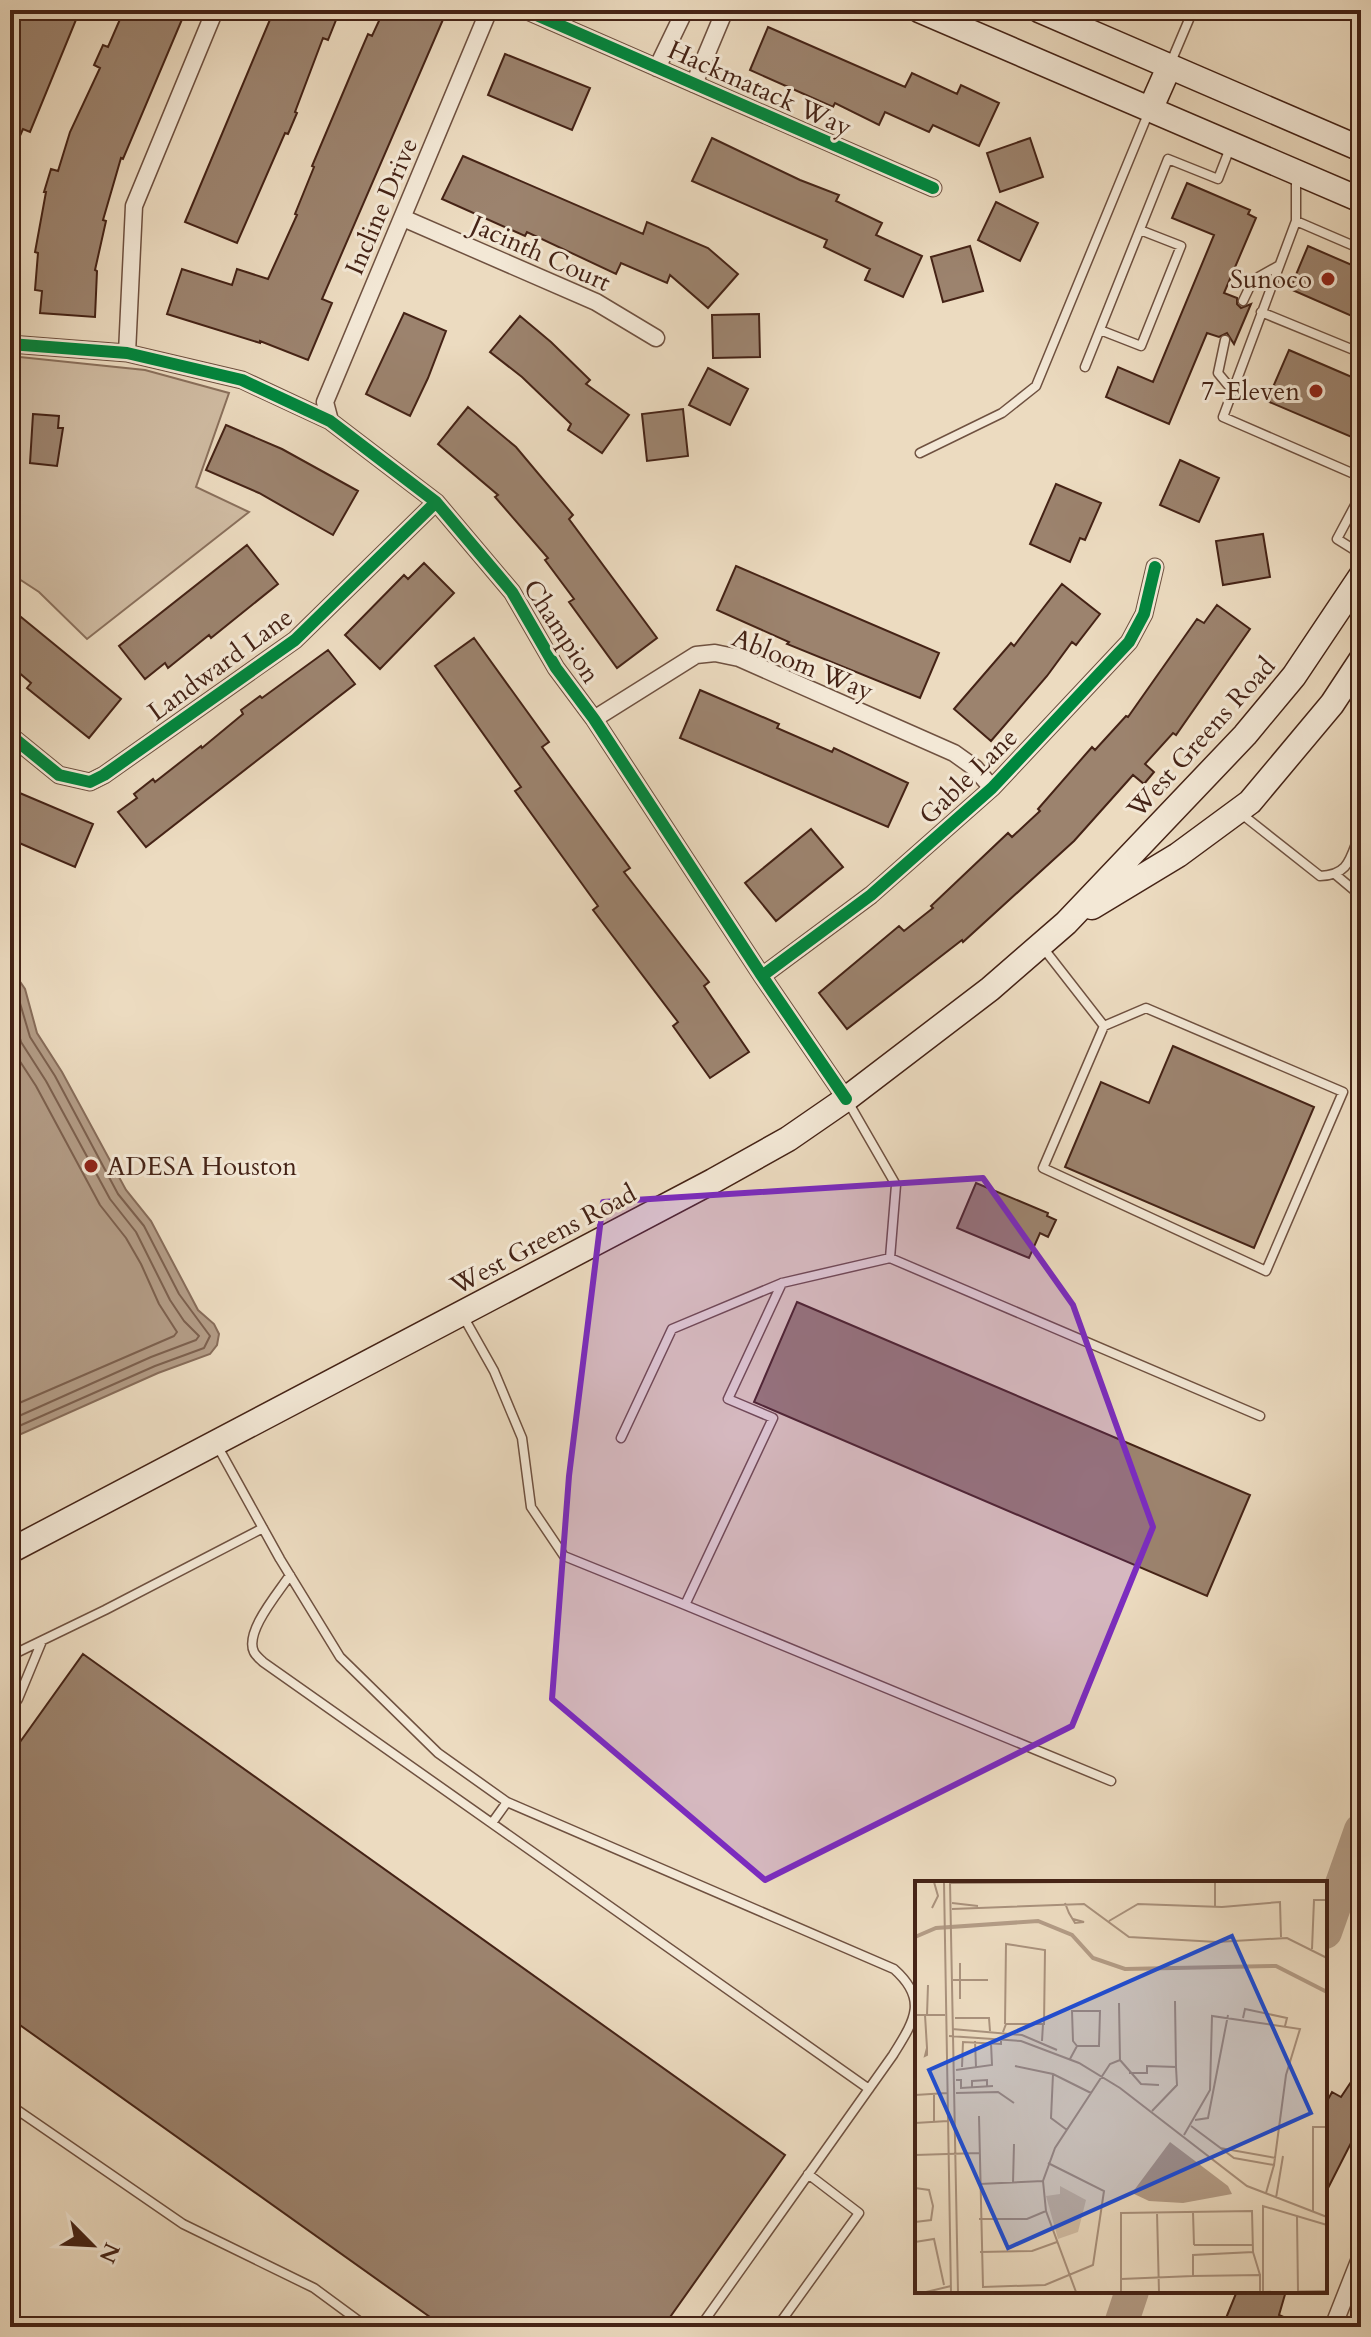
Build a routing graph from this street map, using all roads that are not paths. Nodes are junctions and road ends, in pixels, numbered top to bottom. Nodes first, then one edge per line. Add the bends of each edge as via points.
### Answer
1 (215, 10) edge
2 (489, 10) edge
3 (525, 10) edge
4 (685, 10) edge
5 (725, 10) edge
6 (919, 10) edge
7 (1039, 10) edge
8 (1193, 10) edge
9 (1169, 67) junction
10 (657, 68) junction
11 (694, 84) junction
12 (1150, 110) junction
13 (1232, 145) junction
14 (1361, 149) edge
15 (1296, 173) junction
16 (933, 188) dead end
17 (1361, 200) edge
18 (403, 218) junction
19 (1296, 221) junction
20 (1140, 230) junction
21 (1361, 249) edge
22 (1278, 266) junction
23 (1243, 301) dead end
24 (1261, 312) junction
25 (1100, 330) junction
26 (656, 338) dead end
27 (1225, 340) dead end
28 (10, 344) edge
29 (127, 353) junction
30 (1361, 353) edge
31 (1085, 367) dead end
32 (1232, 390) junction
33 (330, 421) junction
34 (920, 453) dead end
35 (1361, 477) edge
36 (1361, 494) edge
37 (436, 502) junction
38 (1361, 554) edge
39 (1155, 567) dead end
40 (1361, 576) edge
41 (1361, 660) edge
42 (594, 719) junction
43 (10, 735) edge
44 (992, 788) junction
45 (1238, 811) junction
46 (1361, 831) edge
47 (1336, 875) junction
48 (1361, 896) edge
49 (1066, 923) junction
50 (1041, 945) junction
51 (762, 976) junction
52 (1104, 1026) junction
53 (846, 1099) junction
54 (890, 1258) junction
55 (782, 1283) junction
56 (461, 1313) junction
57 (1260, 1416) dead end
58 (621, 1438) dead end
59 (215, 1442) junction
60 (263, 1528) junction
61 (10, 1551) edge
62 (290, 1575) junction
63 (685, 1605) junction
64 (43, 1640) junction
65 (10, 1656) edge
66 (10, 1710) edge
67 (1111, 1781) dead end
68 (507, 1802) junction
69 (492, 1823) junction
70 (869, 2089) junction
71 (10, 2105) edge
72 (808, 2174) junction
73 (1361, 2256) edge
74 (367, 2327) edge
75 (700, 2327) edge
76 (777, 2327) edge
77 (1333, 2327) edge

1 - 29 street via 134,206
2 - 18 street, Incline Drive
3 - 10 street, Hackmatack Way
4 - 10 street
5 - 11 street
6 - 12 main road
7 - 9 main road
8 - 9 lane
9 - 12 main road
9 - 14 main road
10 - 11 street, Hackmatack Way
11 - 16 street, Hackmatack Way
12 - 13 main road
12 - 34 lane via 1036,386 1002,413
13 - 15 main road
13 - 20 lane via 1218,179 1168,159
15 - 17 main road
15 - 19 lane
18 - 26 street, Jacinth Court via 596,302
18 - 33 street, Incline Drive via 325,402
19 - 21 lane
19 - 22 lane
20 - 25 lane
20 - 25 lane via 1181,246 1164,289 1141,346
22 - 23 lane via 1253,280
22 - 24 lane
24 - 30 lane
24 - 32 lane
25 - 31 lane
27 - 32 lane via 1218,373
28 - 29 street, Champion
29 - 33 street, Champion via 242,380
32 - 35 lane via 1223,417
33 - 37 street, Champion
36 - 38 lane via 1337,539
37 - 42 street, Champion via 512,592 556,668
37 - 43 street, Landward Lane via 295,640 104,775 90,782 59,775
39 - 44 street, Gable Lane via 1144,614 1129,642
40 - 49 main road, West Greens Road via 1294,676 1245,735
41 - 45 main road, West Greens Road via 1332,704
42 - 44 street, Abloom Way via 696,655 715,653 739,658 954,753
42 - 51 street, Champion
44 - 51 street, Gable Lane via 871,895
45 - 47 lane via 1320,876
45 - 49 main road, West Greens Road via 1178,855
46 - 47 lane via 1344,871
47 - 48 lane
49 - 50 main road, West Greens Road
50 - 52 lane
50 - 53 main road, West Greens Road
51 - 53 street, Champion
52 - 52 lane via 1043,1168 1266,1271 1343,1092 1146,1008
53 - 54 lane via 896,1185
53 - 56 main road, West Greens Road via 713,1181
54 - 55 lane
54 - 57 lane
55 - 58 lane via 672,1329
55 - 63 lane via 728,1399 773,1418
56 - 59 main road, West Greens Road
56 - 63 lane via 494,1371 522,1438 531,1507 564,1556
59 - 60 lane
59 - 61 main road, West Greens Road
60 - 62 lane
60 - 64 lane
62 - 68 lane via 340,1657 438,1753
62 - 69 lane via 257,1624 253,1651
63 - 67 lane
64 - 65 lane
64 - 66 lane
68 - 69 lane
68 - 70 lane via 894,1969 910,1984 913,2023
69 - 70 lane
70 - 72 lane
71 - 74 lane via 183,2224 314,2288
72 - 75 lane
72 - 76 lane via 859,2213
73 - 77 street

